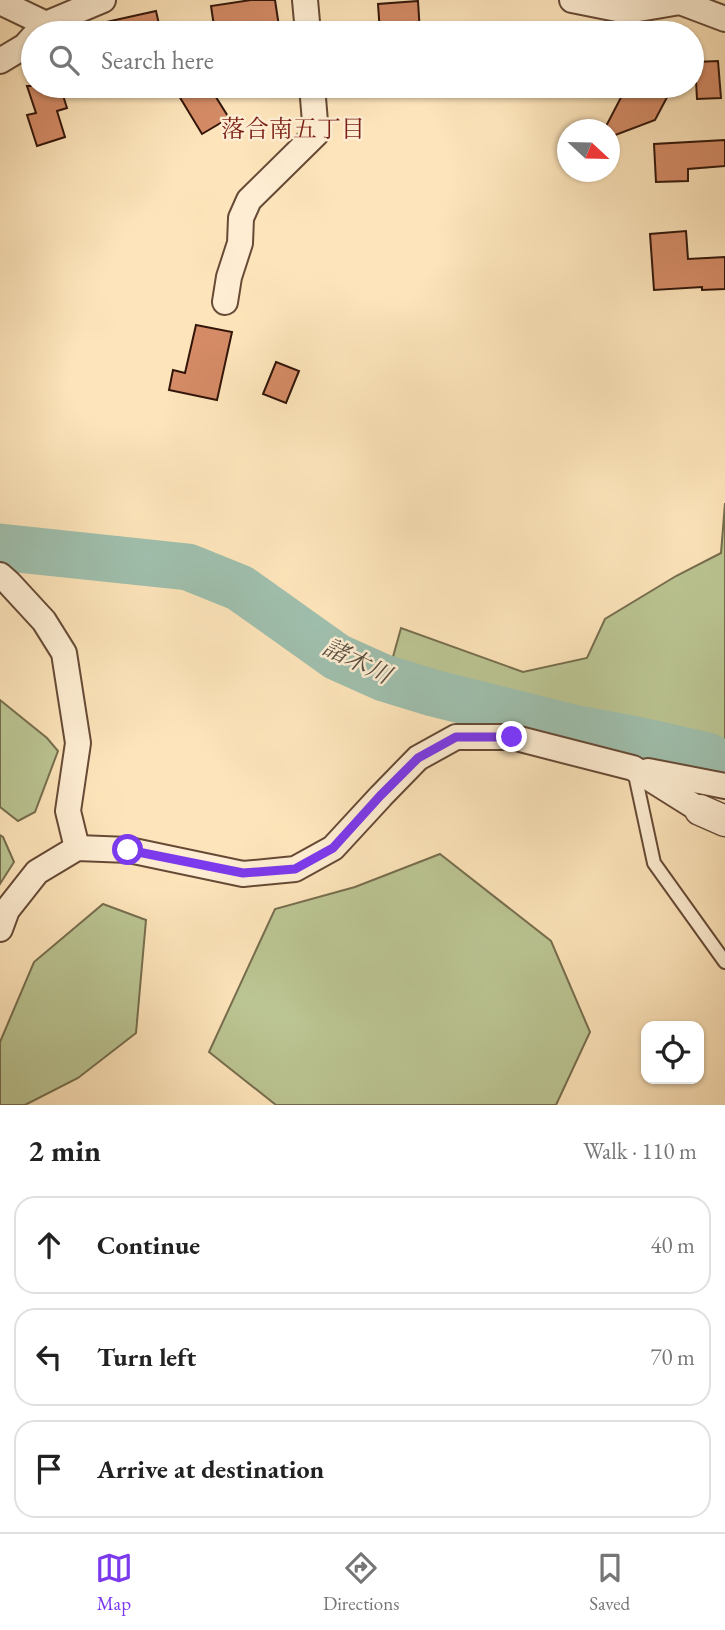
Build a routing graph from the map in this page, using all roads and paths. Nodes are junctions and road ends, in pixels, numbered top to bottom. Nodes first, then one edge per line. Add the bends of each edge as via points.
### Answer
1 (103, 0) edge
2 (305, 0) edge
3 (572, 0) edge
4 (0, 2) edge
5 (725, 19) edge
6 (25, 21) edge
7 (61, 21) edge
8 (307, 21) edge
9 (21, 48) edge
10 (0, 61) edge
11 (313, 98) edge
12 (225, 302) dead end
13 (0, 575) edge
14 (633, 768) junction
15 (725, 786) edge
16 (712, 816) edge
17 (77, 848) junction
18 (0, 929) edge
19 (725, 962) edge

1 - 7 street
2 - 8 street
3 - 5 street via 627,10 680,2
4 - 6 street
9 - 10 street
11 - 12 street via 316,134 249,200 241,218 240,243
13 - 17 street via 44,621 64,653 78,743 68,811
14 - 15 street
14 - 16 street
14 - 17 street via 512,737 456,737 418,758 333,848 295,869 243,873 128,850
14 - 19 lane via 654,863
17 - 18 street via 37,872 7,910

